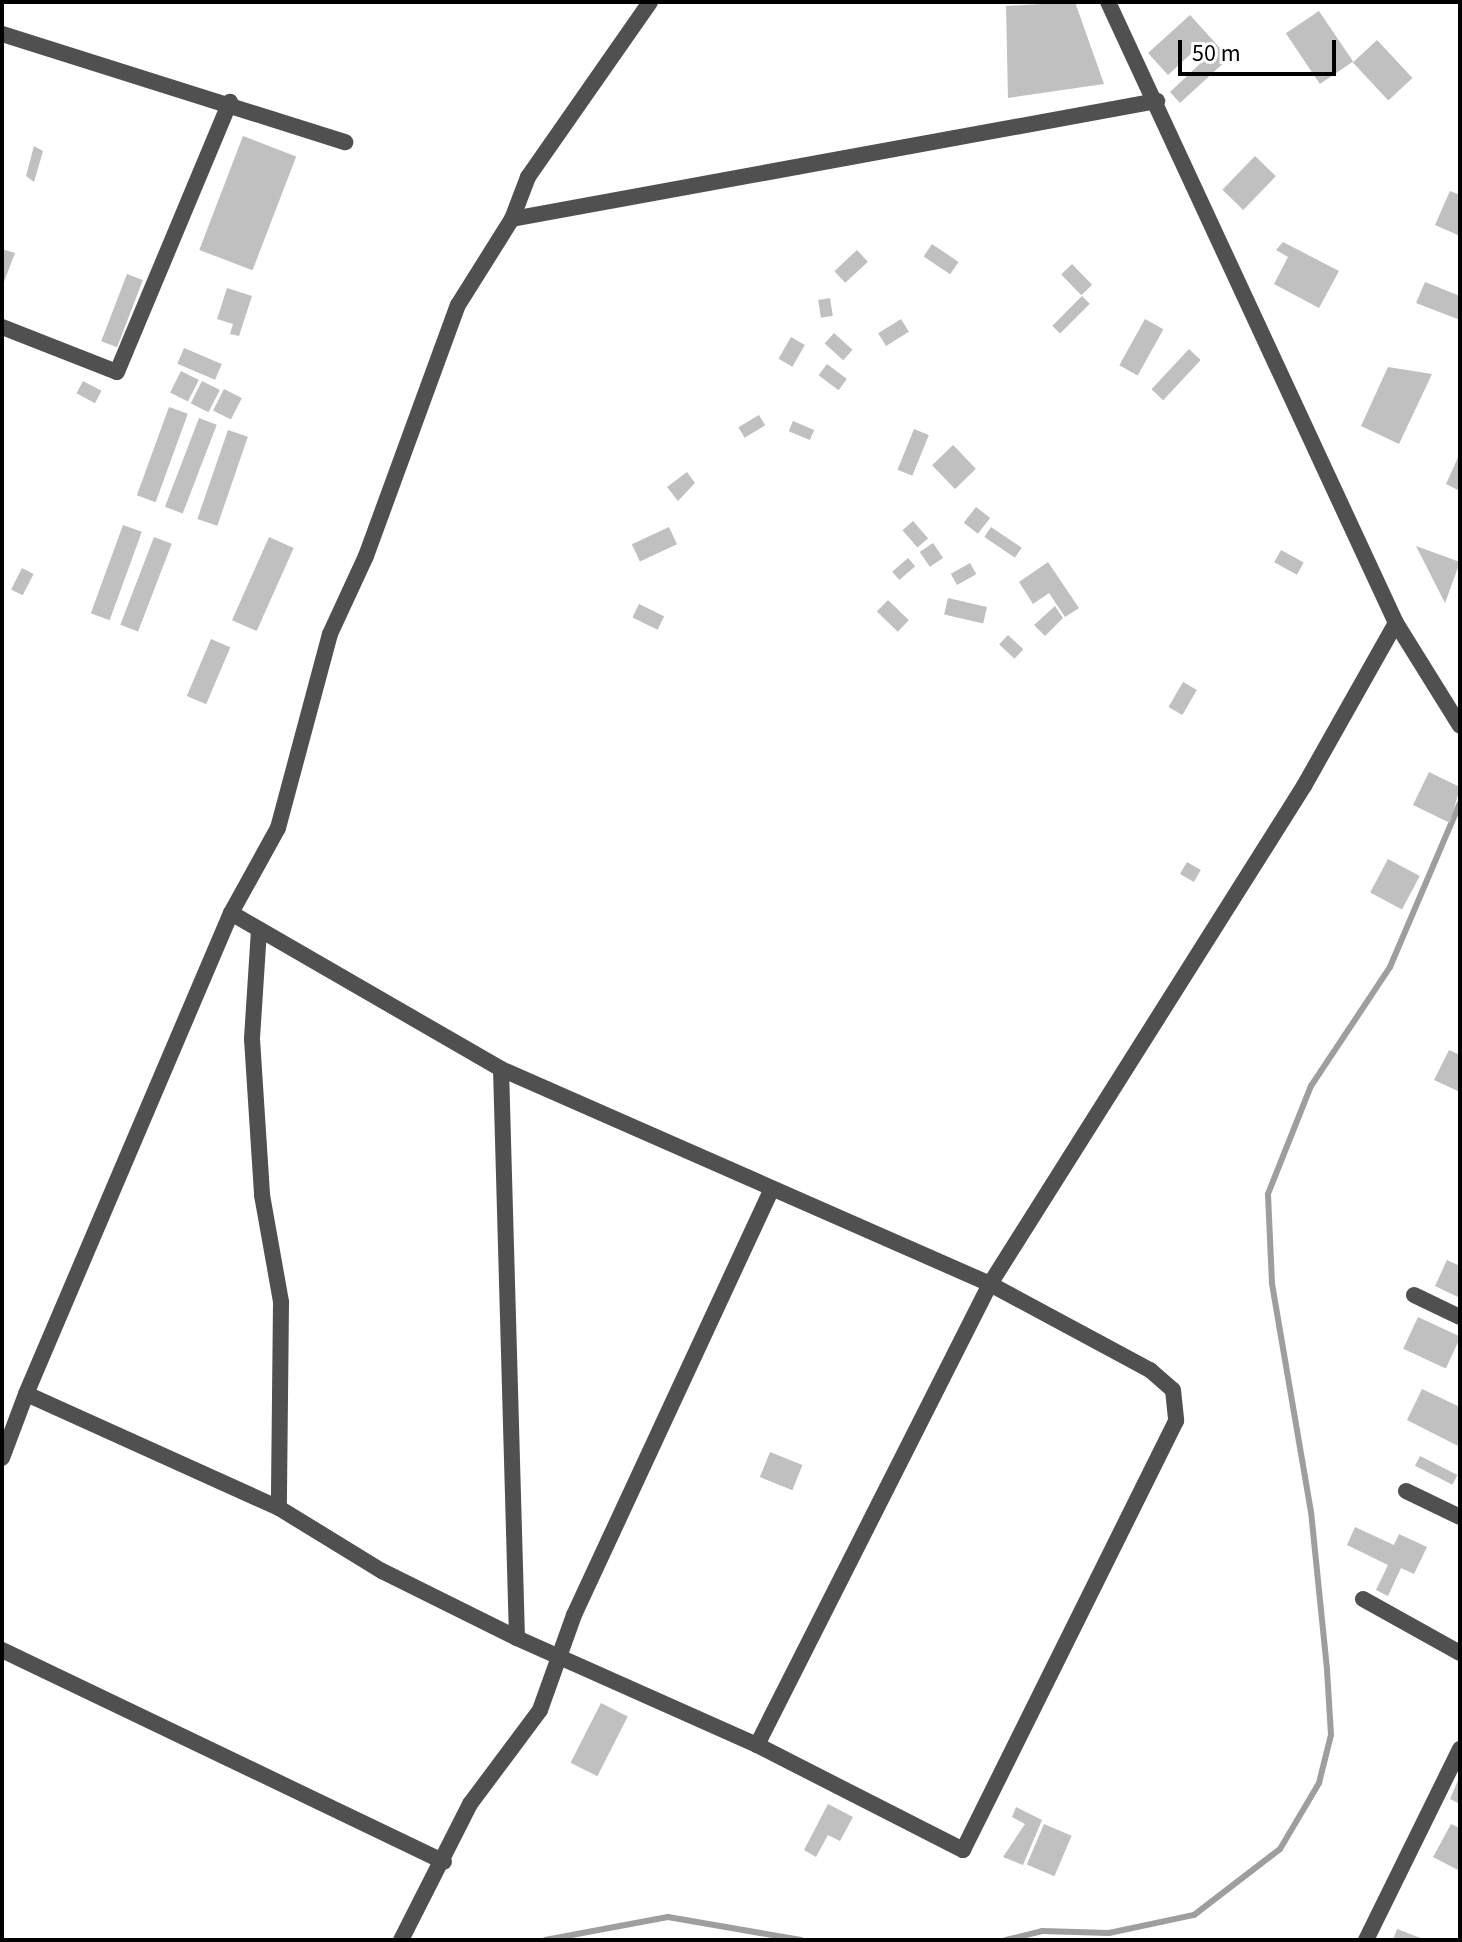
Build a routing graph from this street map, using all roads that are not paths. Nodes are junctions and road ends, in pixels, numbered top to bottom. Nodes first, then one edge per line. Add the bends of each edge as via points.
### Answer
1 (650, 2) edge
2 (1108, 2) edge
3 (2, 34) edge
4 (1157, 101) junction
5 (230, 102) junction
6 (345, 142) dead end
7 (512, 219) junction
8 (2, 327) edge
9 (1396, 623) junction
10 (1460, 726) edge
11 (231, 913) junction
12 (259, 930) junction
13 (501, 1069) junction
14 (770, 1192) junction
15 (990, 1284) junction
16 (1414, 1295) dead end
17 (1460, 1317) edge
18 (26, 1394) junction
19 (2, 1458) edge
20 (1406, 1491) dead end
21 (279, 1508) junction
22 (1460, 1517) edge
23 (1363, 1599) dead end
24 (517, 1638) junction
25 (2, 1650) edge
26 (561, 1653) junction
27 (1460, 1653) edge
28 (757, 1745) junction
29 (1458, 1760) edge
30 (444, 1862) junction
31 (401, 1940) edge
32 (1366, 1940) edge

1 - 7 street via 528,177
2 - 4 street
3 - 5 street
4 - 7 street
4 - 9 street
5 - 6 street
5 - 8 street via 117,372
7 - 11 street via 458,305 366,556 330,634 278,828
9 - 10 street
9 - 15 street via 1304,786
11 - 12 street
11 - 18 street
12 - 13 street
12 - 21 street via 252,1039 262,1195 281,1302
13 - 14 street
13 - 24 street
14 - 15 street
14 - 26 street
15 - 28 street
15 - 28 street via 1150,1370 1173,1390 1176,1421 963,1850
16 - 17 street
18 - 19 street
18 - 21 street
20 - 22 street
21 - 24 street via 382,1571
23 - 27 street
24 - 26 street
25 - 30 street
26 - 28 street
26 - 30 street via 540,1710 470,1804
29 - 32 street
30 - 31 street

